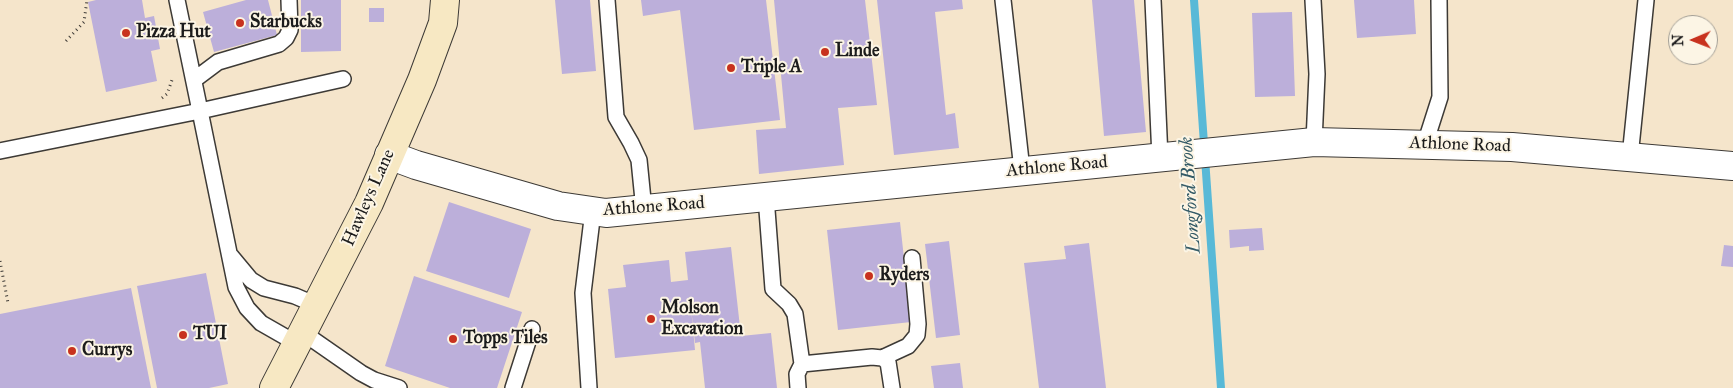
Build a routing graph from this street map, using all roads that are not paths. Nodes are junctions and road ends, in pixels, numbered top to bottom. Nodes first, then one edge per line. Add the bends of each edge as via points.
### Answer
1 (178, 0) edge
2 (289, 0) edge
3 (445, 0) edge
4 (607, 0) edge
5 (1003, 0) edge
6 (1153, 0) edge
7 (1313, 0) edge
8 (1439, 0) edge
9 (1646, 0) edge
10 (343, 79) dead end
11 (194, 80) junction
12 (200, 111) junction
13 (1314, 142) junction
14 (1425, 144) junction
15 (0, 152) edge
16 (389, 155) junction
17 (1169, 157) junction
18 (1630, 157) junction
19 (1733, 166) edge
20 (1022, 170) junction
21 (766, 197) junction
22 (644, 210) junction
23 (593, 211) junction
24 (228, 253) junction
25 (912, 258) dead end
26 (316, 305) junction
27 (532, 329) dead end
28 (299, 338) junction
29 (882, 358) junction
30 (802, 364) junction
31 (280, 386) edge
32 (400, 388) edge
33 (513, 388) edge
34 (589, 388) edge
35 (798, 388) edge
36 (892, 388) edge

1 - 11 lane
2 - 11 lane via 290,30 279,44 218,62
3 - 16 street, Hawleys Lane via 443,23
4 - 22 lane via 616,117 639,160
5 - 20 lane
6 - 17 lane
7 - 13 lane via 1317,74
8 - 14 lane via 1440,97
9 - 18 lane
10 - 12 lane
11 - 12 lane
12 - 15 lane
12 - 24 lane
13 - 14 street, Athlone Road
13 - 17 street, Athlone Road
14 - 18 street, Athlone Road via 1512,146
16 - 23 street, Athlone Road via 558,206
16 - 26 street, Hawleys Lane via 369,203
17 - 20 street, Athlone Road
18 - 19 street, Athlone Road
20 - 21 street, Athlone Road
21 - 22 street, Athlone Road
21 - 30 lane via 773,289 795,314
22 - 23 street, Athlone Road
23 - 34 lane via 583,293
24 - 26 lane via 251,280 264,288
24 - 28 lane via 236,287 247,308 262,323
25 - 29 lane via 917,335 908,346
26 - 28 street, Hawleys Lane
27 - 33 lane
28 - 31 street, Hawleys Lane
28 - 32 lane via 374,380
29 - 30 lane
29 - 36 lane via 888,362
30 - 35 lane via 797,374

